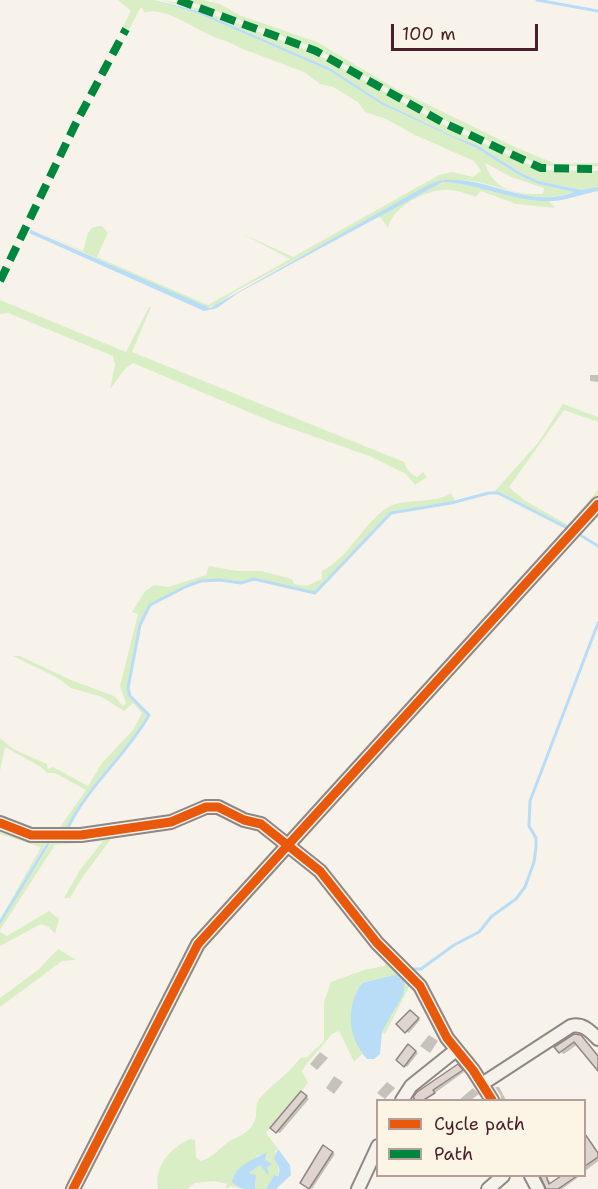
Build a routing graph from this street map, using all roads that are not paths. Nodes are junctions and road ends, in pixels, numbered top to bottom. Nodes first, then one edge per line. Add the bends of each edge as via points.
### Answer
1 (598, 504) edge
2 (0, 823) edge
3 (290, 844) junction
4 (598, 1039) edge
5 (456, 1050) junction
6 (482, 1084) junction
7 (403, 1099) edge
8 (491, 1099) edge
9 (376, 1150) edge
10 (502, 1177) edge
11 (73, 1189) edge
12 (358, 1189) edge
13 (488, 1189) edge

1 - 3 street
2 - 3 street via 31,835 81,835 171,822 206,807 218,807 261,824
3 - 5 street via 320,871 377,943 420,986
3 - 11 street via 198,944
4 - 6 street via 578,1024 571,1026
5 - 6 street
5 - 7 street via 411,1086
6 - 8 street
9 - 12 street
10 - 13 street

